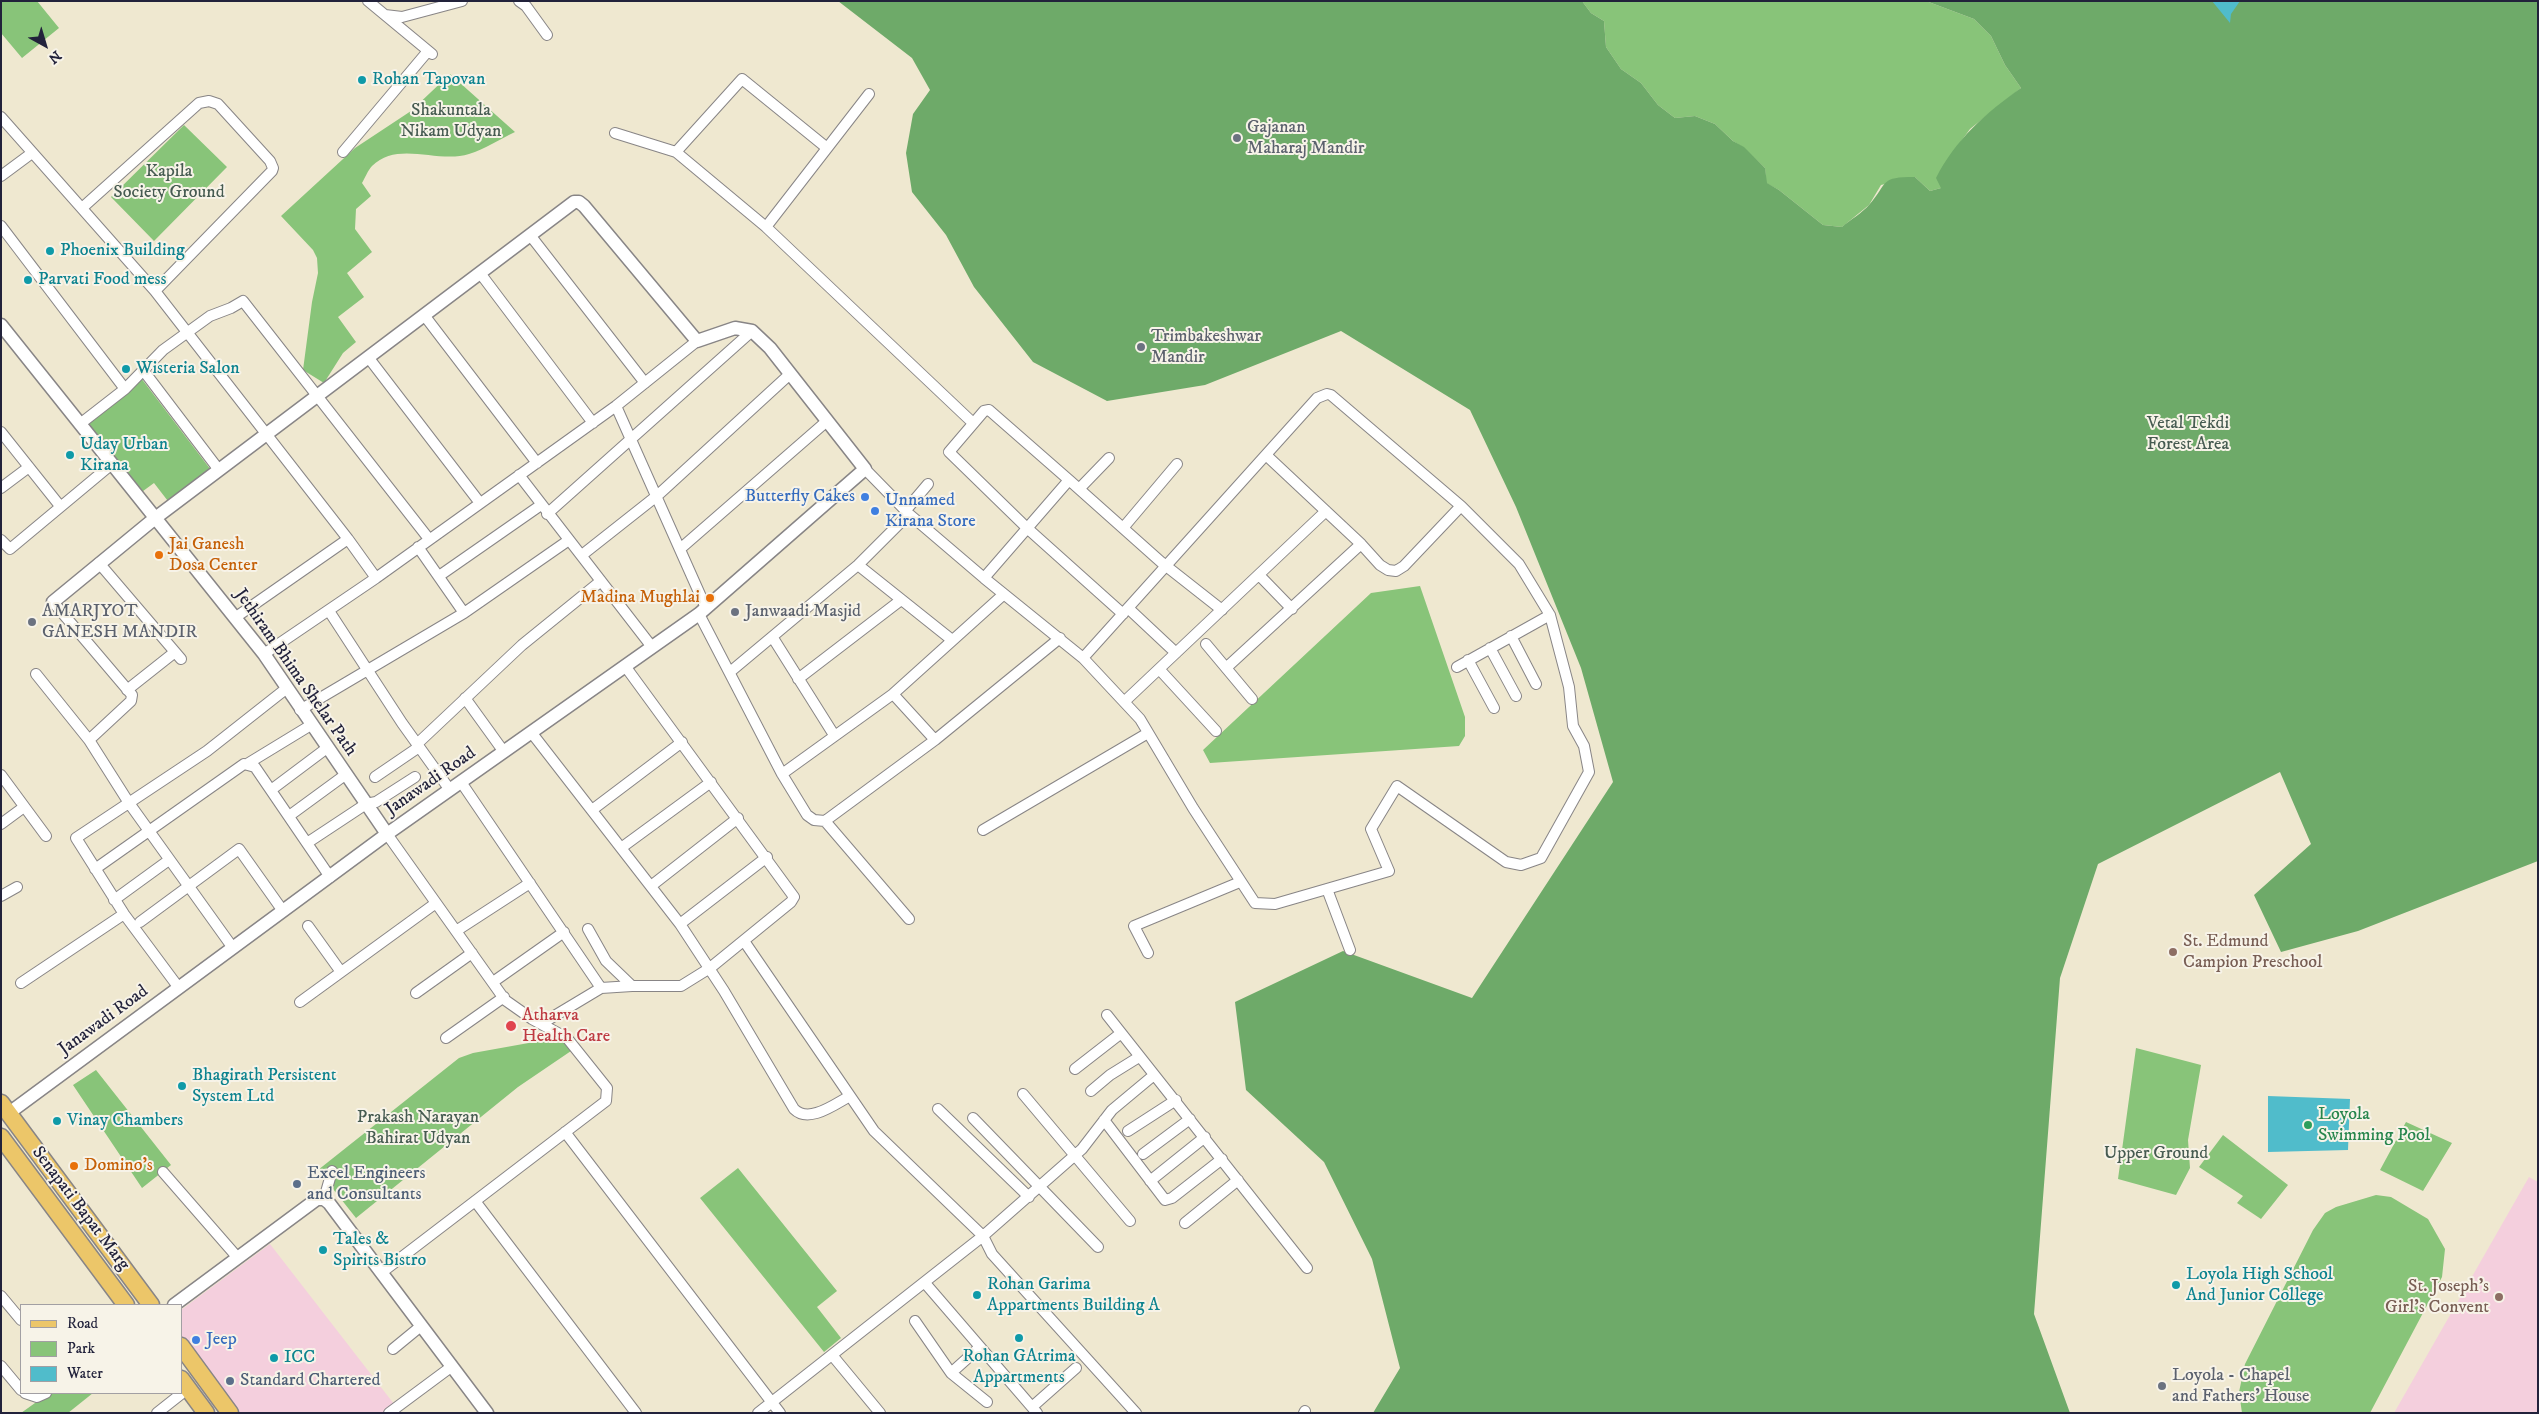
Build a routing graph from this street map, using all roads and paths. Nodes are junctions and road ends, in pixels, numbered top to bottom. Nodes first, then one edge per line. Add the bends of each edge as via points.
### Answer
1 (368, 1) edge
2 (462, 1) edge
3 (519, 1) edge
4 (384, 14) junction
5 (547, 35) dead end
6 (869, 94) dead end
7 (1, 117) edge
8 (615, 133) dead end
9 (827, 148) junction
10 (343, 152) dead end
11 (676, 152) junction
12 (32, 153) junction
13 (1, 176) edge
14 (82, 208) junction
15 (1, 226) edge
16 (766, 227) junction
17 (530, 235) junction
18 (480, 274) junction
19 (156, 291) junction
20 (424, 315) junction
21 (1, 325) edge
22 (752, 331) junction
23 (187, 332) junction
24 (698, 341) junction
25 (368, 357) junction
26 (143, 370) junction
27 (790, 374) junction
28 (645, 383) junction
29 (125, 389) junction
30 (317, 396) junction
31 (616, 406) junction
32 (827, 421) junction
33 (593, 423) junction
34 (973, 423) junction
35 (80, 424) junction
36 (1, 432) edge
37 (266, 435) junction
38 (630, 440) junction
39 (1266, 455) junction
40 (1109, 458) dead end
41 (537, 463) junction
42 (112, 464) junction
43 (1177, 464) dead end
44 (29, 467) junction
45 (865, 469) junction
46 (219, 470) junction
47 (519, 475) junction
48 (1069, 480) junction
49 (928, 484) dead end
50 (1, 488) edge
51 (1079, 489) junction
52 (658, 495) junction
53 (480, 503) junction
54 (60, 506) junction
55 (541, 506) junction
56 (1461, 506) junction
57 (1326, 511) junction
58 (908, 512) junction
59 (547, 514) junction
60 (154, 518) junction
61 (1027, 528) junction
62 (1123, 528) junction
63 (429, 538) junction
64 (348, 539) junction
65 (1, 540) edge
66 (569, 540) junction
67 (1361, 544) junction
68 (418, 547) junction
69 (680, 549) junction
70 (582, 555) junction
71 (99, 563) junction
72 (858, 565) junction
73 (1167, 566) junction
74 (1259, 575) junction
75 (439, 576) junction
76 (376, 578) junction
77 (984, 578) junction
78 (601, 581) junction
79 (1004, 594) junction
80 (901, 600) junction
81 (53, 602) joint
82 (1222, 610) junction
83 (1292, 610) junction
84 (329, 611) junction
85 (703, 611) junction
86 (1126, 611) junction
87 (464, 613) junction
88 (1550, 615) junction
89 (236, 617) junction
90 (1511, 636) junction
91 (773, 638) junction
92 (1060, 638) junction
93 (952, 640) junction
94 (1206, 644) dead end
95 (652, 647) junction
96 (1490, 648) junction
97 (1176, 653) junction
98 (264, 654) junction
99 (1083, 658) junction
100 (1468, 660) junction
101 (625, 666) junction
102 (1457, 667) dead end
103 (1226, 668) junction
104 (1159, 669) junction
105 (367, 670) junction
106 (730, 672) junction
107 (36, 674) dead end
108 (798, 678) junction
109 (1536, 684) dead end
110 (286, 688) junction
111 (127, 690) junction
112 (893, 694) junction
113 (1516, 696) dead end
114 (465, 698) junction
115 (1252, 699) dead end
116 (1124, 702) junction
117 (1494, 708) dead end
118 (300, 710) junction
119 (311, 725) junction
120 (1216, 730) dead end
121 (531, 732) junction
122 (1148, 733) junction
123 (834, 735) junction
124 (89, 740) junction
125 (935, 740) junction
126 (682, 742) junction
127 (418, 745) junction
128 (327, 748) junction
129 (504, 752) junction
130 (247, 764) junction
131 (782, 774) junction
132 (1, 775) edge
133 (346, 775) junction
134 (375, 777) dead end
135 (415, 777) dead end
136 (711, 782) junction
137 (455, 786) junction
138 (271, 790) junction
139 (129, 804) junction
140 (366, 804) junction
141 (24, 808) junction
142 (592, 810) junction
143 (289, 816) junction
144 (738, 818) junction
145 (825, 821) junction
146 (1, 824) edge
147 (983, 830) dead end
148 (149, 832) junction
149 (387, 834) junction
150 (46, 836) dead end
151 (307, 843) junction
152 (621, 848) junction
153 (766, 856) junction
154 (170, 860) junction
155 (95, 870) junction
156 (330, 877) junction
157 (1240, 882) junction
158 (530, 883) junction
159 (188, 886) junction
160 (651, 886) junction
161 (17, 887) dead end
162 (1327, 889) junction
163 (1, 896) edge
164 (114, 900) junction
165 (436, 903) junction
166 (284, 911) junction
167 (124, 914) junction
168 (909, 919) dead end
169 (140, 922) dead end
170 (680, 924) junction
171 (308, 926) dead end
172 (588, 929) dead end
173 (456, 931) junction
174 (564, 932) junction
175 (744, 941) junction
176 (233, 948) junction
177 (1350, 950) dead end
178 (472, 953) junction
179 (1148, 953) dead end
180 (710, 968) junction
181 (341, 972) junction
182 (492, 982) junction
183 (21, 983) dead end
184 (632, 986) junction
185 (179, 988) junction
186 (601, 988) junction
187 (416, 993) dead end
188 (504, 998) junction
189 (300, 1002) dead end
190 (1107, 1015) dead end
191 (541, 1024) junction
192 (1120, 1034) junction
193 (446, 1038) dead end
194 (1139, 1057) junction
195 (1075, 1069) dead end
196 (1154, 1075) junction
197 (1091, 1091) dead end
198 (1023, 1094) dead end
199 (850, 1096) junction
200 (1176, 1100) junction
201 (938, 1109) dead end
202 (4, 1112) edge
203 (973, 1118) dead end
204 (1190, 1119) junction
205 (1104, 1120) junction
206 (1128, 1131) dead end
207 (565, 1132) junction
208 (1, 1137) edge
209 (1205, 1138) junction
210 (1143, 1154) dead end
211 (1075, 1155) junction
212 (1222, 1159) junction
213 (332, 1171) dead end
214 (163, 1172) dead end
215 (1238, 1180) junction
216 (1150, 1181) junction
217 (1040, 1185) junction
218 (1029, 1197) junction
219 (324, 1199) junction
220 (475, 1201) junction
221 (1130, 1221) dead end
222 (1185, 1223) dead end
223 (983, 1236) junction
224 (1098, 1246) dead end
225 (238, 1258) junction
226 (1307, 1268) dead end
227 (381, 1273) junction
228 (925, 1283) junction
229 (1, 1296) edge
230 (125, 1304) edge
231 (150, 1304) edge
232 (175, 1304) edge
233 (20, 1319) edge
234 (915, 1321) dead end
235 (421, 1326) junction
236 (182, 1347) edge
237 (980, 1347) junction
238 (393, 1349) dead end
239 (832, 1355) junction
240 (1, 1366) edge
241 (451, 1367) junction
242 (1076, 1368) dead end
243 (951, 1373) junction
244 (182, 1388) edge
245 (20, 1389) edge
246 (28, 1394) edge
247 (44, 1394) edge
248 (175, 1394) edge
249 (772, 1402) junction
250 (987, 1402) dead end
251 (1035, 1410) edge
252 (157, 1413) edge
253 (206, 1413) edge
254 (230, 1413) edge
255 (390, 1413) edge
256 (487, 1413) edge
257 (636, 1413) edge
258 (758, 1413) edge
259 (780, 1413) edge
260 (880, 1413) edge
261 (1136, 1413) edge

1 - 4 street
2 - 4 street via 402,17
3 - 5 street
4 - 10 street via 430,53
6 - 9 street
7 - 12 street
8 - 11 street
9 - 11 street via 742,78
9 - 16 street
11 - 16 street
12 - 13 street
12 - 14 street
14 - 19 street
14 - 19 street via 199,103 218,104 270,161 272,172
15 - 29 street
16 - 34 street
17 - 18 street
17 - 24 street via 574,202 579,202
17 - 28 street
18 - 20 street
18 - 33 street
19 - 23 street
20 - 25 street
20 - 41 street
21 - 35 street, Jethiram Bhima Shelar Path
22 - 24 street via 735,328
22 - 27 street
22 - 38 street
23 - 26 street
23 - 30 street via 210,316 243,301
23 - 37 street
24 - 28 street
25 - 30 street
25 - 53 street
26 - 29 street
26 - 46 street
27 - 32 street
27 - 52 street
28 - 31 street
29 - 35 street
30 - 37 street
30 - 63 street
31 - 33 street
31 - 38 street
32 - 45 street
32 - 69 street
33 - 41 street
34 - 48 street via 989,410
34 - 61 street via 949,452
35 - 42 street, Jethiram Bhima Shelar Path
36 - 44 street
37 - 46 street
37 - 64 street
38 - 52 street
38 - 59 street
39 - 56 street via 1317,398 1331,395
39 - 57 street
39 - 73 street
40 - 51 street
41 - 47 street
42 - 54 street
42 - 60 street, Jethiram Bhima Shelar Path
43 - 62 street
44 - 50 street
44 - 54 street
45 - 58 street
45 - 85 street, Janawadi Road
46 - 60 street
47 - 53 street
47 - 55 street
48 - 51 street
48 - 61 street
49 - 58 street
51 - 62 street
52 - 69 street
52 - 70 street
53 - 63 street
54 - 65 street via 10,549
55 - 59 street
55 - 75 street
56 - 67 street via 1396,571 1380,565
56 - 88 street via 1519,564
57 - 67 street
57 - 74 street
58 - 72 street
58 - 77 street
59 - 66 street
60 - 71 street
60 - 89 street, Jethiram Bhima Shelar Path
61 - 77 street
61 - 86 street
62 - 73 street
63 - 68 street
64 - 76 street
64 - 89 street
66 - 70 street
66 - 87 street
67 - 83 street
68 - 75 street
68 - 76 street
69 - 85 street
70 - 78 street
71 - 81 street
71 - 111 street via 178,655
72 - 80 street
72 - 91 street
73 - 82 street
73 - 86 street
74 - 82 street
74 - 83 street
75 - 87 street
76 - 84 street
77 - 79 street
78 - 95 street
78 - 114 street via 522,645
79 - 92 street
79 - 93 street
80 - 93 street
80 - 108 street
81 - 111 street
82 - 97 street
83 - 103 street
84 - 98 street
84 - 105 street
85 - 95 street, Janawadi Road
85 - 106 street
86 - 97 street
86 - 99 street
87 - 105 street
88 - 90 street
88 - 162 street via 1569,687 1573,726 1584,746 1589,772 1541,858 1521,865 1506,862 1397,786 1371,828 1389,871
89 - 98 street, Jethiram Bhima Shelar Path
90 - 96 street
90 - 109 street
91 - 106 street
91 - 108 street
92 - 99 street
92 - 125 street
93 - 112 street
94 - 103 street
95 - 101 street, Janawadi Road
96 - 100 street
96 - 113 street
97 - 104 street
98 - 110 street, Jethiram Bhima Shelar Path
99 - 116 street
100 - 102 street
100 - 117 street
101 - 121 street, Janawadi Road
101 - 126 street
103 - 115 street
104 - 116 street
104 - 120 street
105 - 118 street
105 - 127 street
106 - 131 street
107 - 124 street
108 - 123 street
110 - 118 street, Jethiram Bhima Shelar Path
110 - 139 street via 207,751
111 - 124 street via 132,695 131,701
112 - 123 street
112 - 125 street
114 - 127 street
114 - 129 street
116 - 122 street
118 - 119 street, Jethiram Bhima Shelar Path
119 - 128 street, Jethiram Bhima Shelar Path
119 - 130 street
121 - 129 street, Janawadi Road
121 - 142 street
122 - 147 street
122 - 157 street
123 - 131 street
124 - 139 street
125 - 145 street
126 - 136 street
126 - 142 street
127 - 134 street
127 - 137 street
128 - 133 street, Jethiram Bhima Shelar Path
128 - 138 street
129 - 137 street, Janawadi Road
130 - 138 street via 256,767
130 - 148 street
131 - 145 street via 809,817
132 - 141 street
133 - 140 street, Jethiram Bhima Shelar Path
133 - 143 street
135 - 140 street via 376,802
136 - 144 street
136 - 152 street
137 - 149 street, Janawadi Road
137 - 158 street
138 - 143 street
139 - 148 street
139 - 155 street via 76,838
140 - 149 street, Jethiram Bhima Shelar Path
140 - 151 street
141 - 146 street
141 - 150 street
142 - 152 street
143 - 151 street
144 - 153 street
144 - 160 street
145 - 168 street
148 - 154 street
148 - 155 street
149 - 156 street, Janawadi Road
149 - 165 street
151 - 156 street
152 - 160 street
153 - 170 street
153 - 175 street via 794,894 793,900
154 - 159 street
154 - 164 street
155 - 164 street
156 - 166 street, Janawadi Road
157 - 162 street via 1250,898 1260,904 1275,904
157 - 179 street via 1134,926
158 - 173 street
158 - 174 street
159 - 166 street via 239,849
159 - 169 street
159 - 176 street
160 - 170 street
161 - 163 street
162 - 177 street
164 - 167 street
165 - 173 street
165 - 181 street
166 - 176 street, Janawadi Road
167 - 183 street
167 - 185 street
170 - 180 street
171 - 181 street
172 - 184 street via 606,961
173 - 178 street
174 - 182 street
174 - 186 street
175 - 180 street
175 - 199 street
176 - 185 street, Janawadi Road
178 - 182 street
178 - 187 street
180 - 184 street via 681,986
180 - 199 street via 797,1113 811,1115
181 - 189 street
182 - 188 street
184 - 186 street
185 - 202 street, Janawadi Road
186 - 191 street
188 - 191 street
188 - 193 street
190 - 192 street
191 - 207 street via 566,1038 607,1088 606,1100
192 - 194 street
192 - 195 street
194 - 196 street
194 - 197 street
196 - 200 street
196 - 205 street
198 - 211 street
199 - 223 street via 874,1131
200 - 204 street
200 - 206 street
201 - 218 street
202 - 231 main road, Senapati Bapat Marg
203 - 217 street
204 - 209 street
204 - 210 street
205 - 211 street
205 - 216 street
207 - 220 street
207 - 249 street
208 - 230 main road, Senapati Bapat Marg
209 - 212 street
209 - 216 street
211 - 217 street
211 - 221 street
212 - 215 street
212 - 216 street via 1170,1199 1163,1198
213 - 219 street
214 - 225 street
215 - 222 street
215 - 226 street
217 - 218 street
217 - 224 street
218 - 223 street
219 - 225 street via 317,1199
219 - 227 street
220 - 227 street
220 - 257 street
223 - 228 street
223 - 261 street via 992,1254
225 - 232 street
227 - 235 street
228 - 237 street
228 - 239 street
229 - 233 street
234 - 243 street
235 - 238 street
235 - 241 street
236 - 254 main road
237 - 243 street
237 - 251 street
239 - 249 street
239 - 260 street
240 - 245 street
241 - 255 street
241 - 256 street
242 - 251 street
243 - 250 street
244 - 253 main road
246 - 247 street via 37,1397
248 - 252 street
249 - 258 street
249 - 259 street

